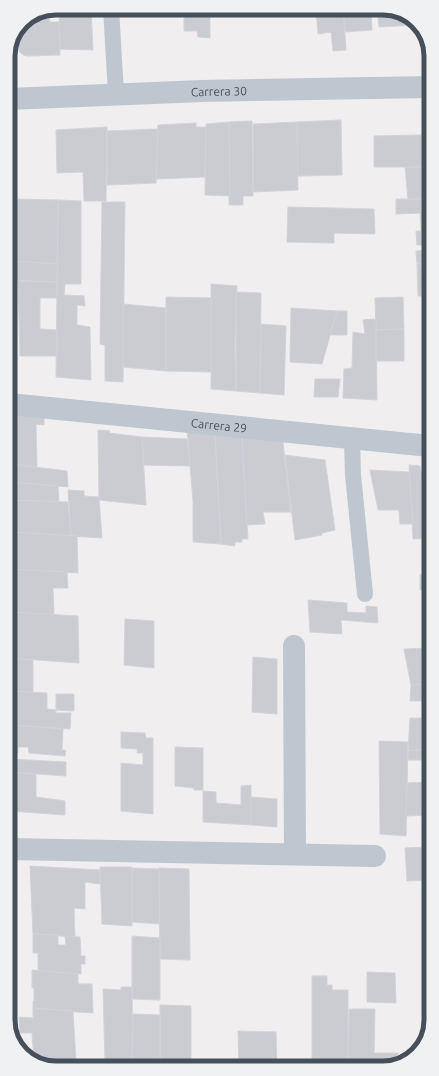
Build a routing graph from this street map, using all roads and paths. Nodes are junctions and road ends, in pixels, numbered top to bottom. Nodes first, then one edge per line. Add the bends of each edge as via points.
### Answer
1 (111, 15) edge
2 (424, 87) edge
3 (116, 94) junction
4 (15, 99) edge
5 (15, 405) edge
6 (352, 439) junction
7 (424, 445) edge
8 (365, 594) dead end
9 (294, 646) dead end
10 (15, 849) edge
11 (295, 854) junction
12 (375, 856) dead end

1 - 3 lane
2 - 3 street, Carrera 30
3 - 4 street, Carrera 30
5 - 6 street, Carrera 29
6 - 7 street, Carrera 29
6 - 8 lane via 352,475
9 - 11 street
10 - 11 street
11 - 12 street

